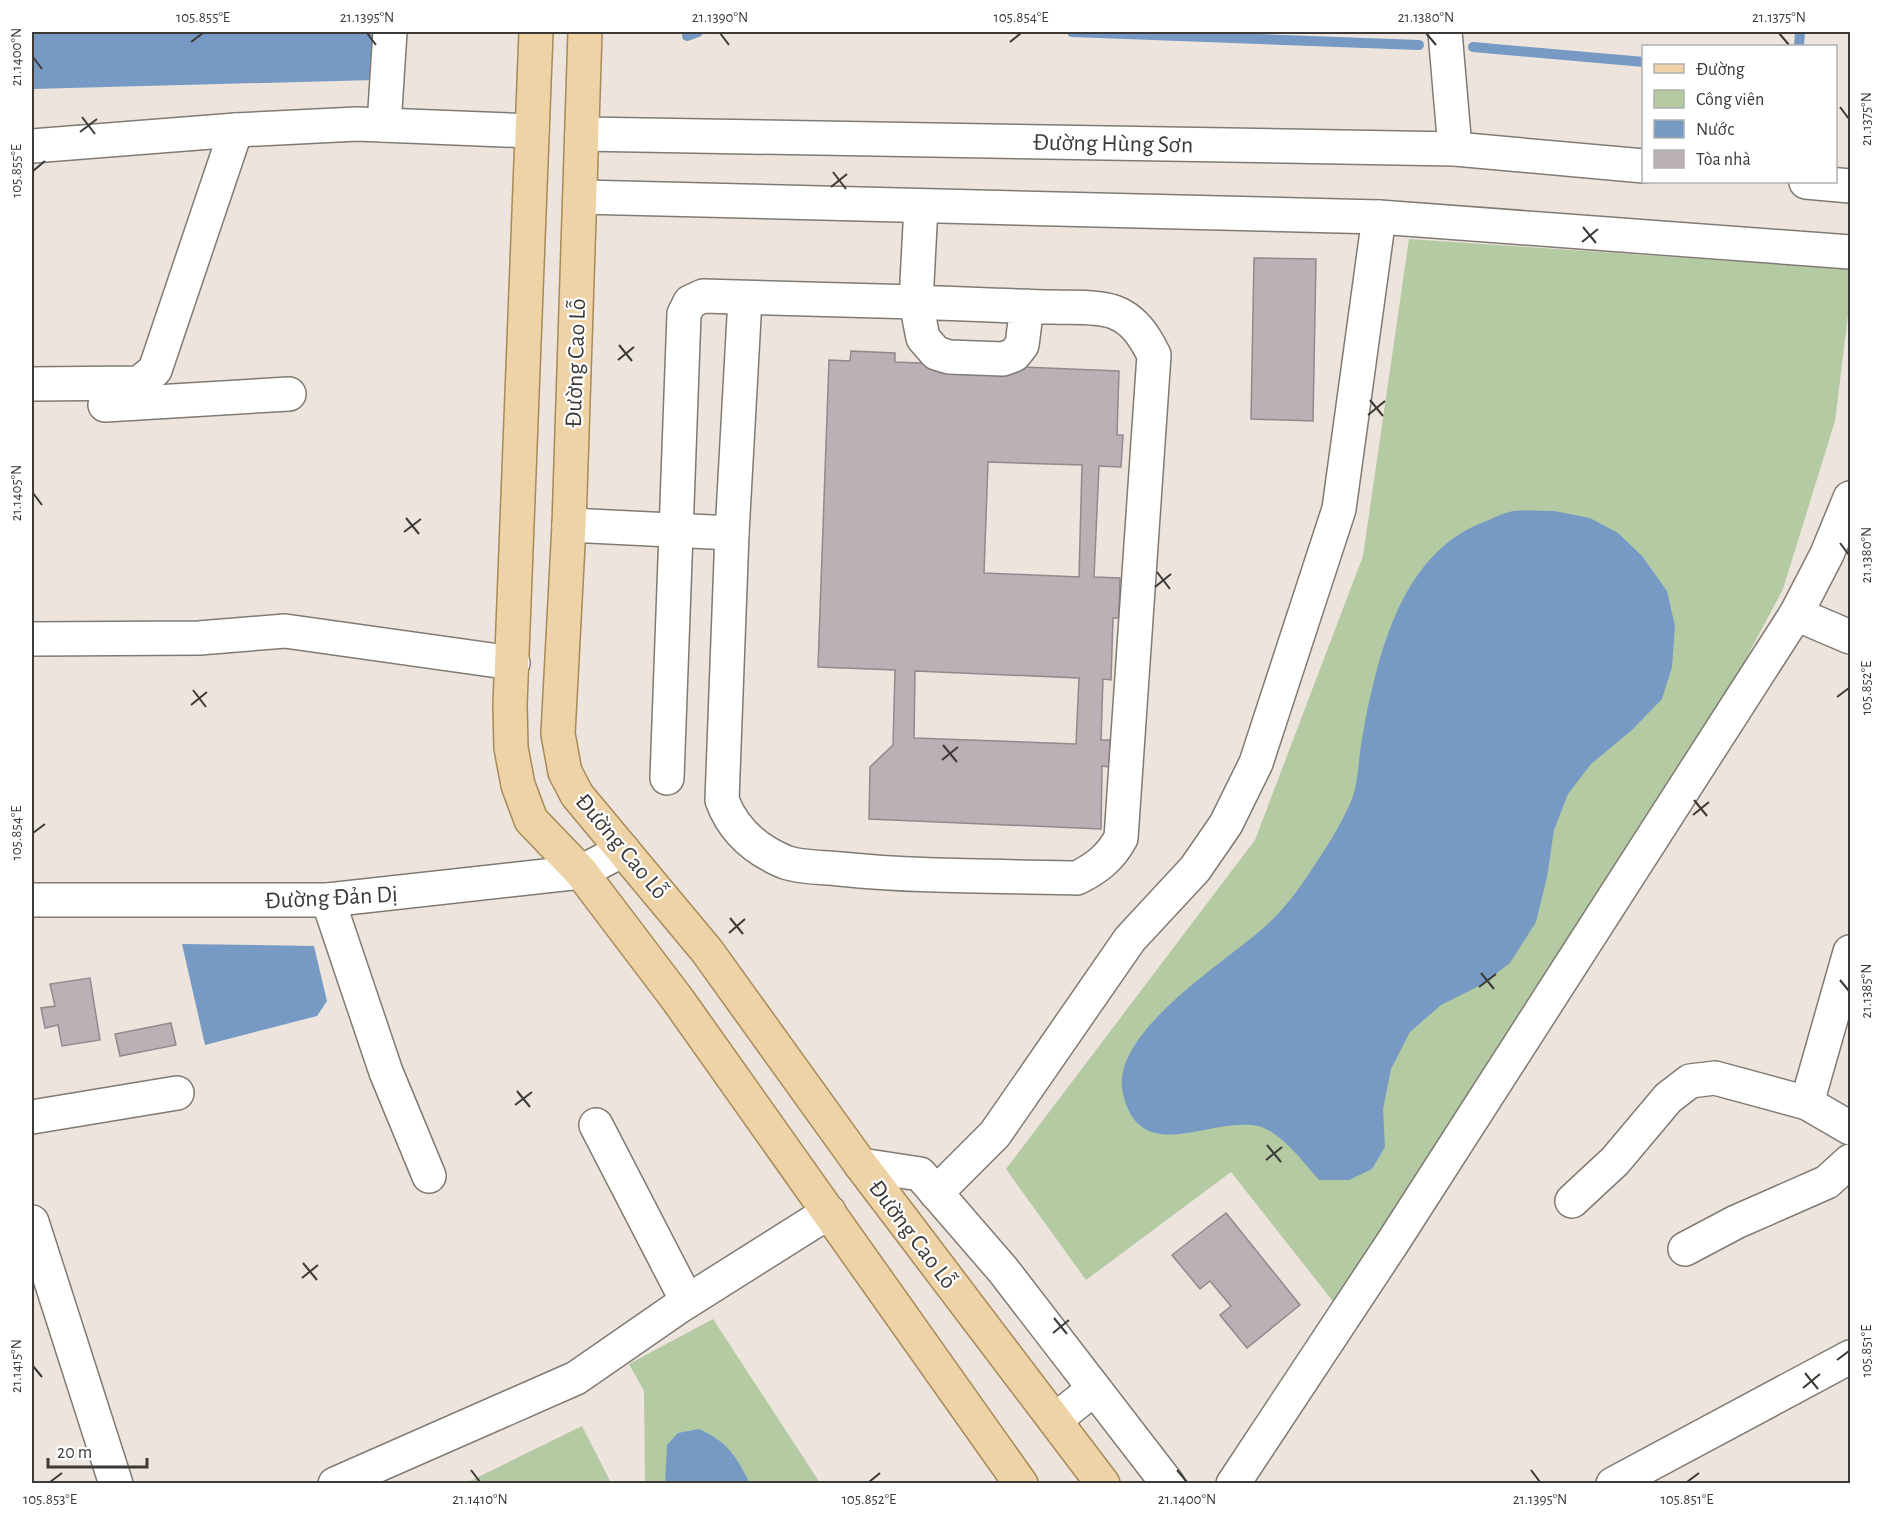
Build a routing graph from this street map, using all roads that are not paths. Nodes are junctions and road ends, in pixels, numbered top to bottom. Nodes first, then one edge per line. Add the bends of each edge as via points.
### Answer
1 (390, 32) edge
2 (536, 32) edge
3 (585, 32) edge
4 (1444, 32) edge
5 (384, 125) junction
6 (236, 130) junction
7 (532, 131) junction
8 (582, 134) junction
9 (32, 146) edge
10 (1455, 149) junction
11 (1642, 166) edge
12 (1817, 183) edge
13 (1851, 186) edge
14 (581, 197) junction
15 (921, 206) junction
16 (1379, 217) junction
17 (1851, 252) edge
18 (745, 298) junction
19 (916, 302) junction
20 (1027, 306) junction
21 (32, 384) edge
22 (289, 394) dead end
23 (32, 406) edge
24 (1851, 498) edge
25 (568, 525) junction
26 (676, 530) junction
27 (732, 533) junction
28 (1796, 614) junction
29 (1851, 637) edge
30 (32, 639) edge
31 (513, 663) junction
32 (667, 778) dead end
33 (623, 850) junction
34 (581, 872) junction
35 (32, 900) edge
36 (328, 900) junction
37 (1851, 951) edge
38 (177, 1093) dead end
39 (1806, 1103) junction
40 (32, 1117) edge
41 (596, 1125) dead end
42 (1851, 1128) edge
43 (1851, 1161) edge
44 (861, 1165) junction
45 (429, 1176) dead end
46 (936, 1193) junction
47 (1572, 1201) dead end
48 (829, 1212) junction
49 (32, 1221) edge
50 (1685, 1249) dead end
51 (687, 1301) junction
52 (1851, 1357) edge
53 (1094, 1389) junction
54 (1055, 1420) junction
55 (116, 1484) edge
56 (335, 1484) edge
57 (1021, 1484) edge
58 (1103, 1484) edge
59 (1168, 1484) edge
60 (1233, 1484) edge
61 (1613, 1484) edge

1 - 5 street
2 - 7 main road, Đường Cao Lỗ
3 - 8 main road, Đường Cao Lỗ
4 - 10 street
5 - 6 street
5 - 7 street
6 - 9 street
6 - 21 street via 154,370 139,383
7 - 31 main road, Đường Cao Lỗ
8 - 10 street, Đường Hùng Sơn
8 - 14 main road, Đường Cao Lỗ
10 - 11 street, Đường Hùng Sơn
12 - 13 street
14 - 15 street
14 - 25 main road, Đường Cao Lỗ
15 - 16 street
15 - 19 street
16 - 17 street
16 - 46 street via 1339,509 1256,763 1226,824 1195,869 1130,939 995,1134
18 - 19 street
18 - 26 street via 703,296 690,302 684,314
18 - 27 street
19 - 20 street
19 - 20 street via 923,338 936,353 1004,359 1022,345
20 - 27 street via 1113,312 1129,319 1146,337 1154,355 1122,838 1113,854 1096,868 1077,878 858,871 788,863 763,852 740,832 722,800
22 - 23 street
24 - 28 street
25 - 26 street
25 - 33 main road, Đường Cao Lỗ via 558,734 565,772 577,795
26 - 27 street
26 - 32 street
28 - 29 street
28 - 60 street
30 - 31 street via 199,638 285,631
31 - 34 main road, Đường Cao Lỗ via 511,748 518,785 531,820
33 - 34 street, Đường Đản Dị
33 - 44 main road, Đường Cao Lỗ via 707,951
34 - 36 street, Đường Đản Dị
34 - 48 main road, Đường Cao Lỗ
35 - 36 street, Đường Đản Dị
36 - 45 street via 386,1072
37 - 39 street
38 - 40 street
39 - 42 street
39 - 47 street via 1715,1078 1690,1082 1668,1098 1615,1161
41 - 51 street
43 - 50 street via 1827,1182
44 - 46 street via 920,1174
44 - 54 main road, Đường Cao Lỗ
46 - 53 street via 1003,1270
48 - 51 street
48 - 57 main road, Đường Cao Lỗ
49 - 55 street
51 - 56 street via 576,1378
52 - 61 street
53 - 54 street
53 - 59 street
54 - 58 main road, Đường Cao Lỗ

